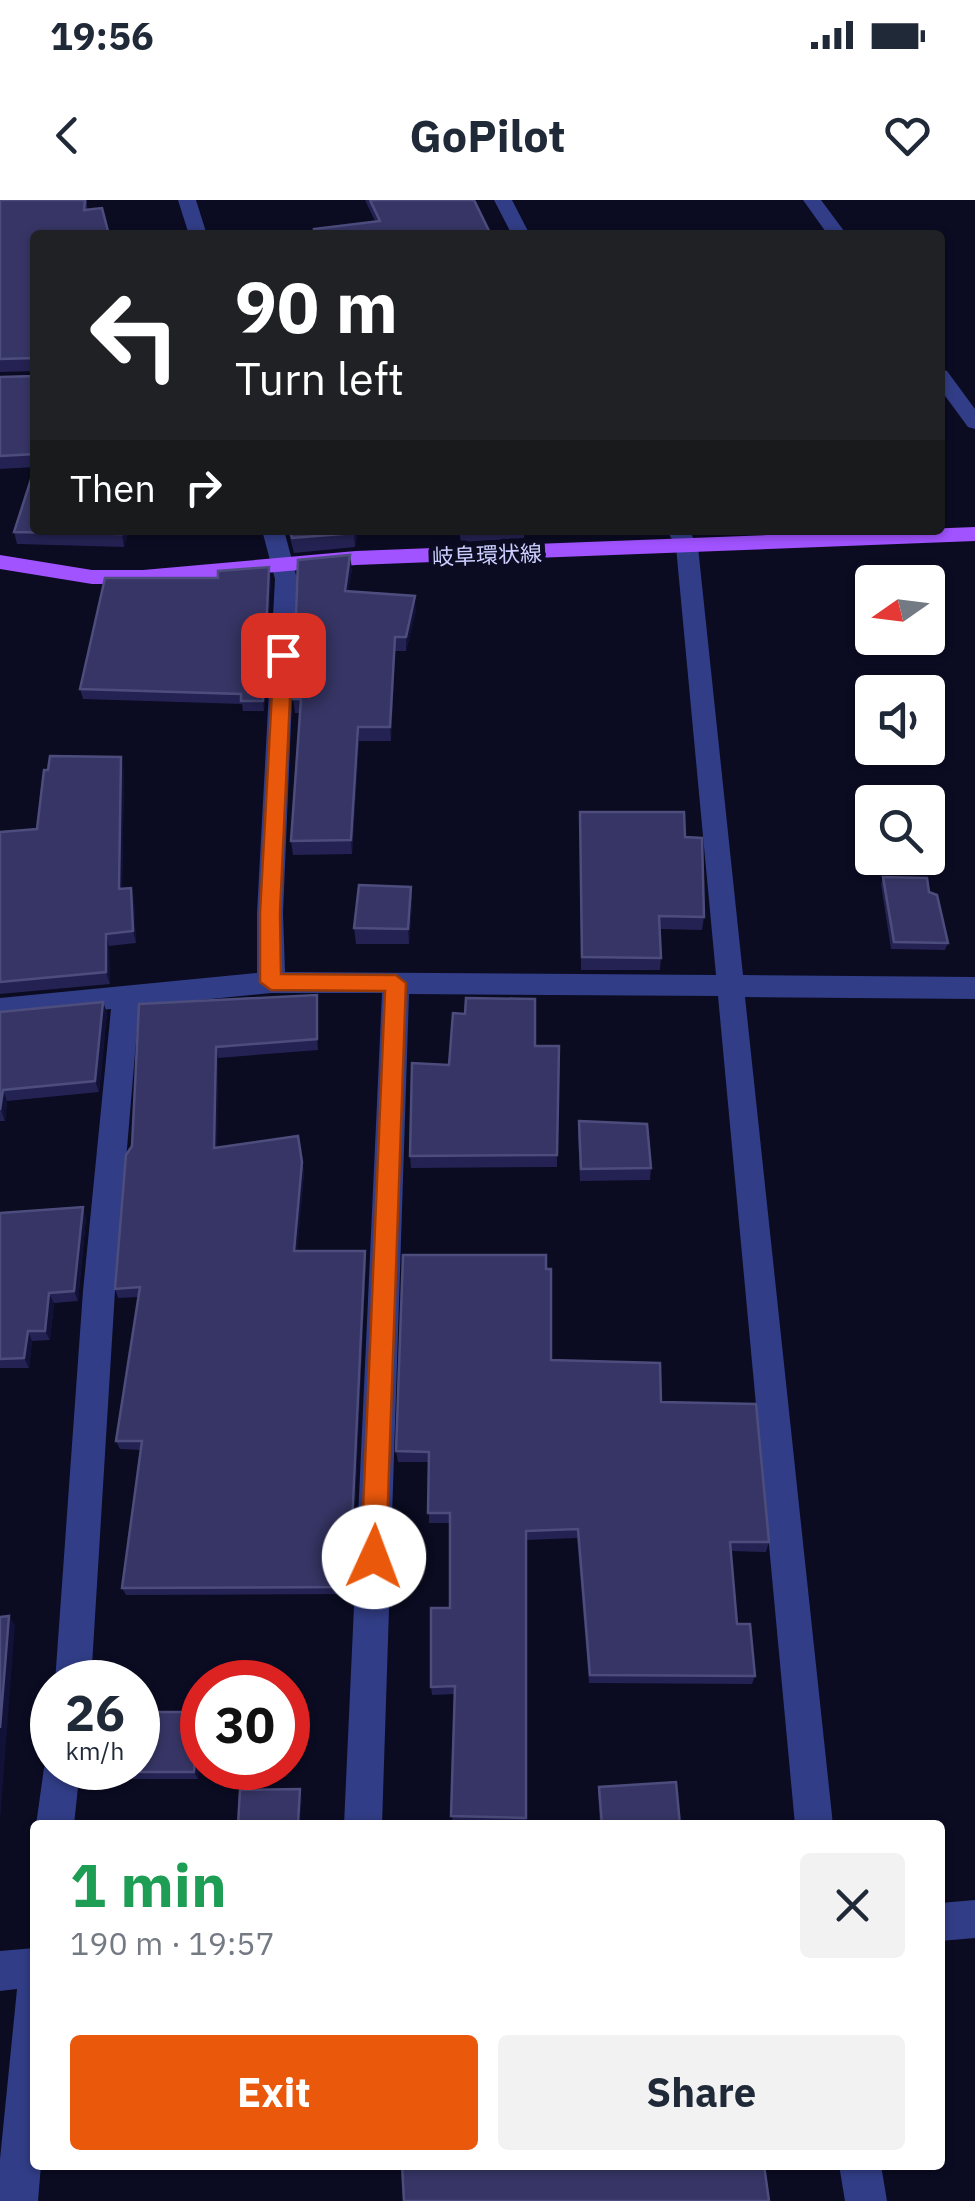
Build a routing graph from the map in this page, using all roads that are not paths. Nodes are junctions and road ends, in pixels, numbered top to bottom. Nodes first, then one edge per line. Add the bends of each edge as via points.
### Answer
1 (187, 200) edge
2 (503, 200) edge
3 (812, 200) edge
4 (196, 230) edge
5 (519, 230) edge
6 (834, 230) edge
7 (945, 382) edge
8 (975, 423) edge
9 (975, 534) edge
10 (274, 535) edge
11 (917, 535) edge
12 (945, 535) edge
13 (683, 539) edge
14 (0, 562) edge
15 (281, 564) junction
16 (271, 982) junction
17 (396, 983) junction
18 (730, 986) junction
19 (975, 988) edge
20 (126, 996) junction
21 (0, 1008) edge
22 (74, 1660) edge
23 (59, 1790) edge
24 (56, 1820) edge
25 (363, 1820) edge
26 (813, 1820) edge
27 (975, 1920) edge
28 (945, 1922) edge
29 (30, 1968) edge
30 (0, 1970) edge
31 (30, 2052) edge
32 (861, 2170) edge
33 (17, 2201) edge
34 (866, 2201) edge

1 - 4 street
2 - 5 street
3 - 6 street
7 - 8 street
9 - 12 main road, 岐阜環状線
10 - 15 street
11 - 13 main road, 岐阜環状線
13 - 15 main road, 岐阜環状線
13 - 18 street
14 - 15 main road, 岐阜環状線 via 109,577
15 - 16 street via 286,579
16 - 17 street
16 - 20 street
17 - 18 street
17 - 25 street
18 - 19 street
18 - 26 street
20 - 21 street
20 - 22 street
23 - 24 street
27 - 28 street
29 - 30 street
31 - 33 street
32 - 34 street

